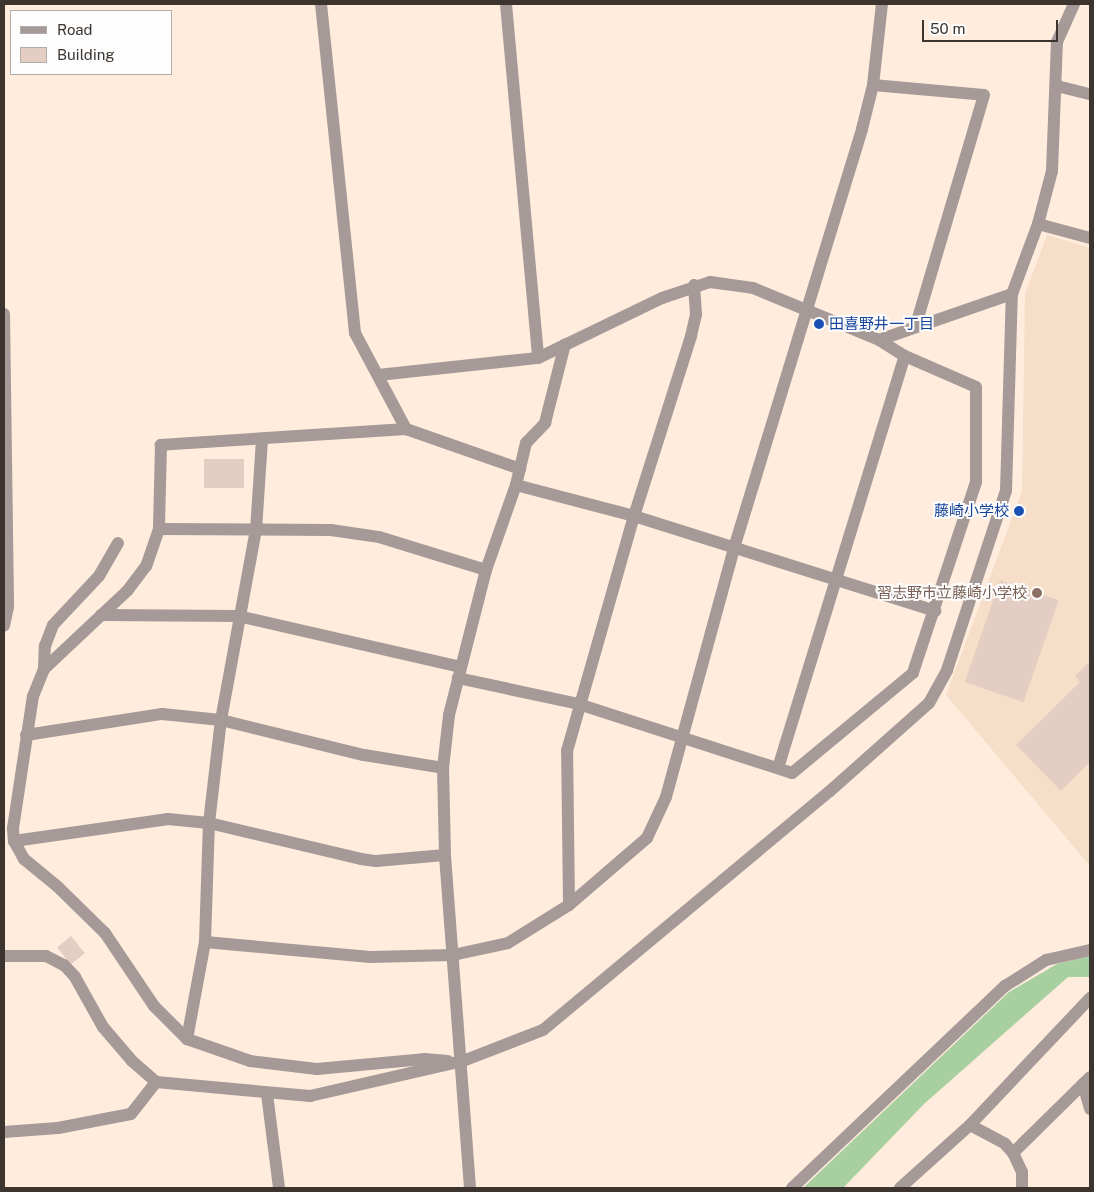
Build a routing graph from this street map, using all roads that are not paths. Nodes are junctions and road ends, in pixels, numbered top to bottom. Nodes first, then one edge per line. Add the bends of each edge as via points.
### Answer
1 (320, 4) edge
2 (506, 4) edge
3 (882, 4) edge
4 (1074, 4) edge
5 (873, 85) junction
6 (1057, 86) junction
7 (1090, 94) edge
8 (1038, 224) junction
9 (1090, 238) edge
10 (694, 284) junction
11 (1012, 294) junction
12 (808, 312) junction
13 (4, 314) edge
14 (916, 325) junction
15 (879, 340) junction
16 (565, 344) junction
17 (905, 356) junction
18 (538, 358) junction
19 (378, 375) junction
20 (406, 429) junction
21 (262, 440) junction
22 (520, 469) junction
23 (516, 484) junction
24 (634, 516) junction
25 (159, 529) junction
26 (256, 530) junction
27 (118, 543) dead end
28 (734, 548) junction
29 (486, 570) junction
30 (837, 578) junction
31 (935, 611) junction
32 (101, 616) junction
33 (238, 616) junction
34 (4, 626) edge
35 (44, 669) junction
36 (459, 672) junction
37 (579, 704) junction
38 (221, 720) junction
39 (26, 735) junction
40 (684, 736) junction
41 (444, 768) junction
42 (778, 768) junction
43 (209, 823) junction
44 (14, 841) junction
45 (445, 855) junction
46 (569, 905) junction
47 (205, 942) junction
48 (1090, 950) edge
49 (453, 955) junction
50 (4, 956) edge
51 (1090, 998) edge
52 (187, 1039) junction
53 (463, 1062) junction
54 (1087, 1080) edge
55 (156, 1082) junction
56 (267, 1094) junction
57 (1090, 1109) edge
58 (970, 1125) junction
59 (4, 1132) edge
60 (1013, 1153) junction
61 (279, 1188) edge
62 (470, 1188) edge
63 (792, 1188) edge
64 (900, 1188) edge
65 (1022, 1188) edge

1 - 19 street via 355,333
2 - 18 street
3 - 5 street
4 - 6 street via 1058,42
5 - 12 street
5 - 14 street via 984,95
6 - 7 street
6 - 8 street via 1052,171
8 - 9 street
8 - 11 street
10 - 12 street via 710,282 754,288
10 - 16 street
10 - 24 street via 696,314 691,336
11 - 14 street
11 - 53 street via 1006,491 947,670 929,703 830,791 544,1030
12 - 15 street
12 - 28 street
13 - 34 street via 8,607
14 - 15 street
15 - 17 street
16 - 18 street
16 - 22 street via 545,424 526,443
17 - 30 street
17 - 31 street via 976,387 976,482
18 - 19 street
19 - 20 street
20 - 21 street
20 - 22 street
21 - 25 street via 160,445
21 - 26 street
22 - 23 street
23 - 24 street
23 - 29 street
24 - 28 street
24 - 37 street
25 - 26 street
25 - 32 street via 146,566 127,591
26 - 29 street via 331,530 380,537
26 - 33 street
27 - 35 street via 98,576 53,625 45,646
28 - 30 street
28 - 40 street
29 - 36 street
30 - 31 street
30 - 42 street
31 - 42 street via 914,673 792,773
32 - 33 street
32 - 35 street
33 - 36 street
33 - 38 street
35 - 39 street via 33,696
36 - 37 street
36 - 41 street via 449,716
37 - 40 street
37 - 46 street via 567,751
38 - 39 street via 162,714
38 - 41 street via 364,755
38 - 43 street
39 - 44 street
40 - 42 street
40 - 46 street via 666,797 647,838
41 - 45 street
43 - 44 street via 168,819
43 - 45 street via 361,859 376,861
43 - 47 street
44 - 52 street via 24,859 58,887 104,933 154,1006
45 - 49 street
46 - 49 street via 508,943
47 - 49 street via 370,957
47 - 52 street
48 - 63 street via 1046,960 1005,986
49 - 53 street
50 - 55 street via 46,956 64,965 75,977 103,1027 132,1061
51 - 58 street
52 - 53 street via 250,1062 317,1069 424,1059
53 - 56 street via 310,1096
53 - 62 street
54 - 57 street
54 - 60 street
55 - 56 street
55 - 59 street via 131,1114 58,1128
56 - 61 street
58 - 60 street via 1005,1144
58 - 64 street
60 - 65 street via 1022,1172

